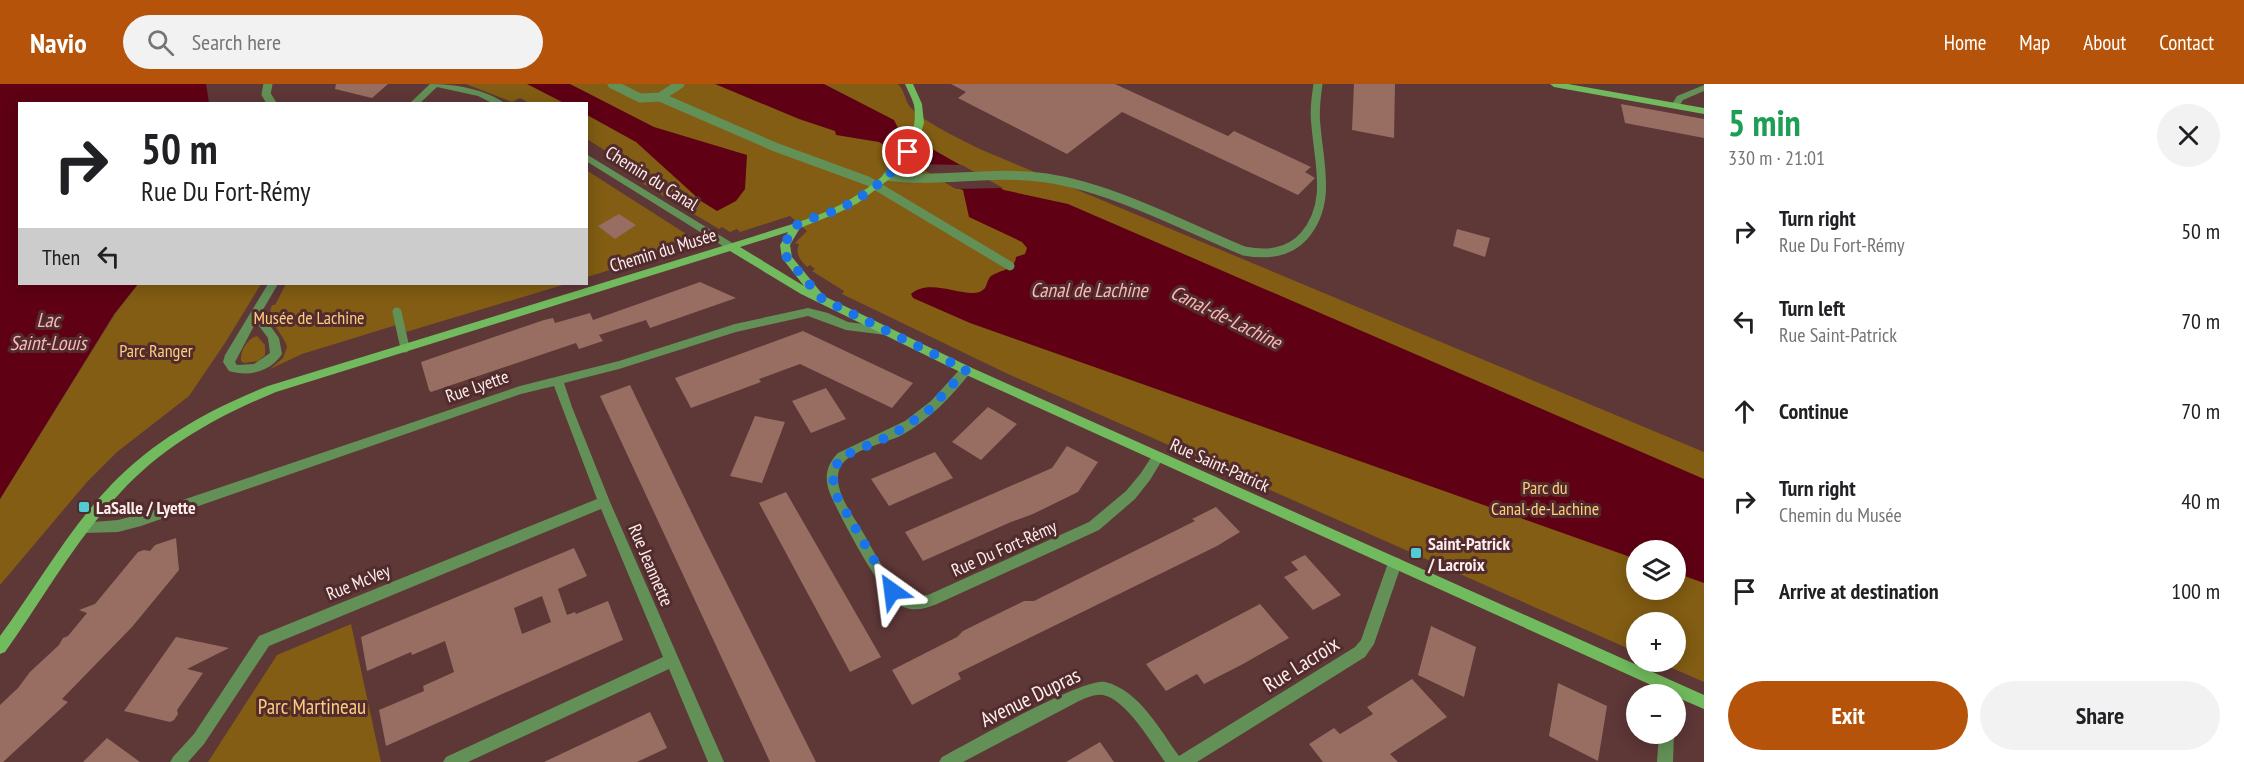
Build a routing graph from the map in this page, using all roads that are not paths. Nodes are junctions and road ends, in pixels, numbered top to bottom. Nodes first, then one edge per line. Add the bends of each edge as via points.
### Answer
1 (268, 84) edge
2 (435, 84) edge
3 (612, 84) edge
4 (680, 84) edge
5 (909, 84) edge
6 (1318, 84) edge
7 (1554, 84) edge
8 (1704, 88) edge
9 (660, 97) junction
10 (271, 102) edge
11 (415, 102) edge
12 (498, 102) edge
13 (1676, 106) junction
14 (1704, 111) edge
15 (588, 158) edge
16 (887, 176) junction
17 (876, 185) junction
18 (796, 225) junction
19 (730, 246) junction
20 (1010, 266) dead end
21 (272, 285) edge
22 (822, 299) junction
23 (397, 312) dead end
24 (256, 314) junction
25 (886, 331) junction
26 (405, 348) junction
27 (966, 370) junction
28 (558, 381) junction
29 (1158, 457) junction
30 (604, 502) junction
31 (85, 526) junction
32 (1395, 563) junction
33 (0, 647) edge
34 (672, 660) junction
35 (1655, 684) edge
36 (1686, 696) edge
37 (1704, 702) edge
38 (1666, 744) edge
39 (178, 762) edge
40 (451, 762) edge
41 (716, 762) edge
42 (947, 762) edge
43 (1174, 762) edge
44 (1183, 762) edge
45 (1665, 762) edge

1 - 10 lane via 266,94
2 - 11 street
2 - 12 street via 481,94
3 - 9 lane via 640,98
4 - 9 lane
5 - 16 main road, Chemin du Musée via 920,112 916,138
6 - 16 lane via 1315,100 1322,185 1320,212 1307,236 1276,253 1244,251 1072,182 1024,176
7 - 13 main road
8 - 13 street via 1680,98
9 - 17 lane
13 - 14 main road
15 - 19 street, Chemin du Canal
16 - 17 main road, Chemin du Musée
17 - 18 main road, Chemin du Musée via 840,208
17 - 20 lane
18 - 19 main road, Chemin du Musée
18 - 22 main road via 785,245 787,258
19 - 22 main road, Rue Saint-Patrick
19 - 26 main road, Chemin du Musée
21 - 24 street
22 - 25 main road, Rue Saint-Patrick
23 - 26 lane
24 - 24 street via 231,355 232,368 259,368 276,354 276,344
25 - 27 main road, Rue Saint-Patrick
25 - 28 street, Rue Lyette via 846,326 808,312 728,330
26 - 31 main road, Chemin du Musée via 272,389 211,415 126,478
27 - 29 main road, Rue Saint-Patrick
27 - 29 street, Rue Du Fort-Rémy via 928,411 892,435 841,457 832,473 833,488 841,504 892,591 906,602 932,600 1094,526 1147,476
28 - 30 street, Rue Jeannette
28 - 31 street, Rue Lyette via 512,393 141,520 118,526
29 - 32 main road, Rue Saint-Patrick
30 - 34 street, Rue Jeannette
30 - 39 street, Rue McVey via 264,641 199,739
31 - 33 main road, Chemin du Musée
32 - 35 main road, Rue Saint-Patrick
32 - 44 street, Rue Lacroix via 1368,644 1360,652
34 - 40 street
34 - 41 street, Rue Jeannette
36 - 37 main road, Rue Saint-Patrick
38 - 45 street
42 - 43 street, Avenue Dupras via 1074,696 1106,688 1131,706

